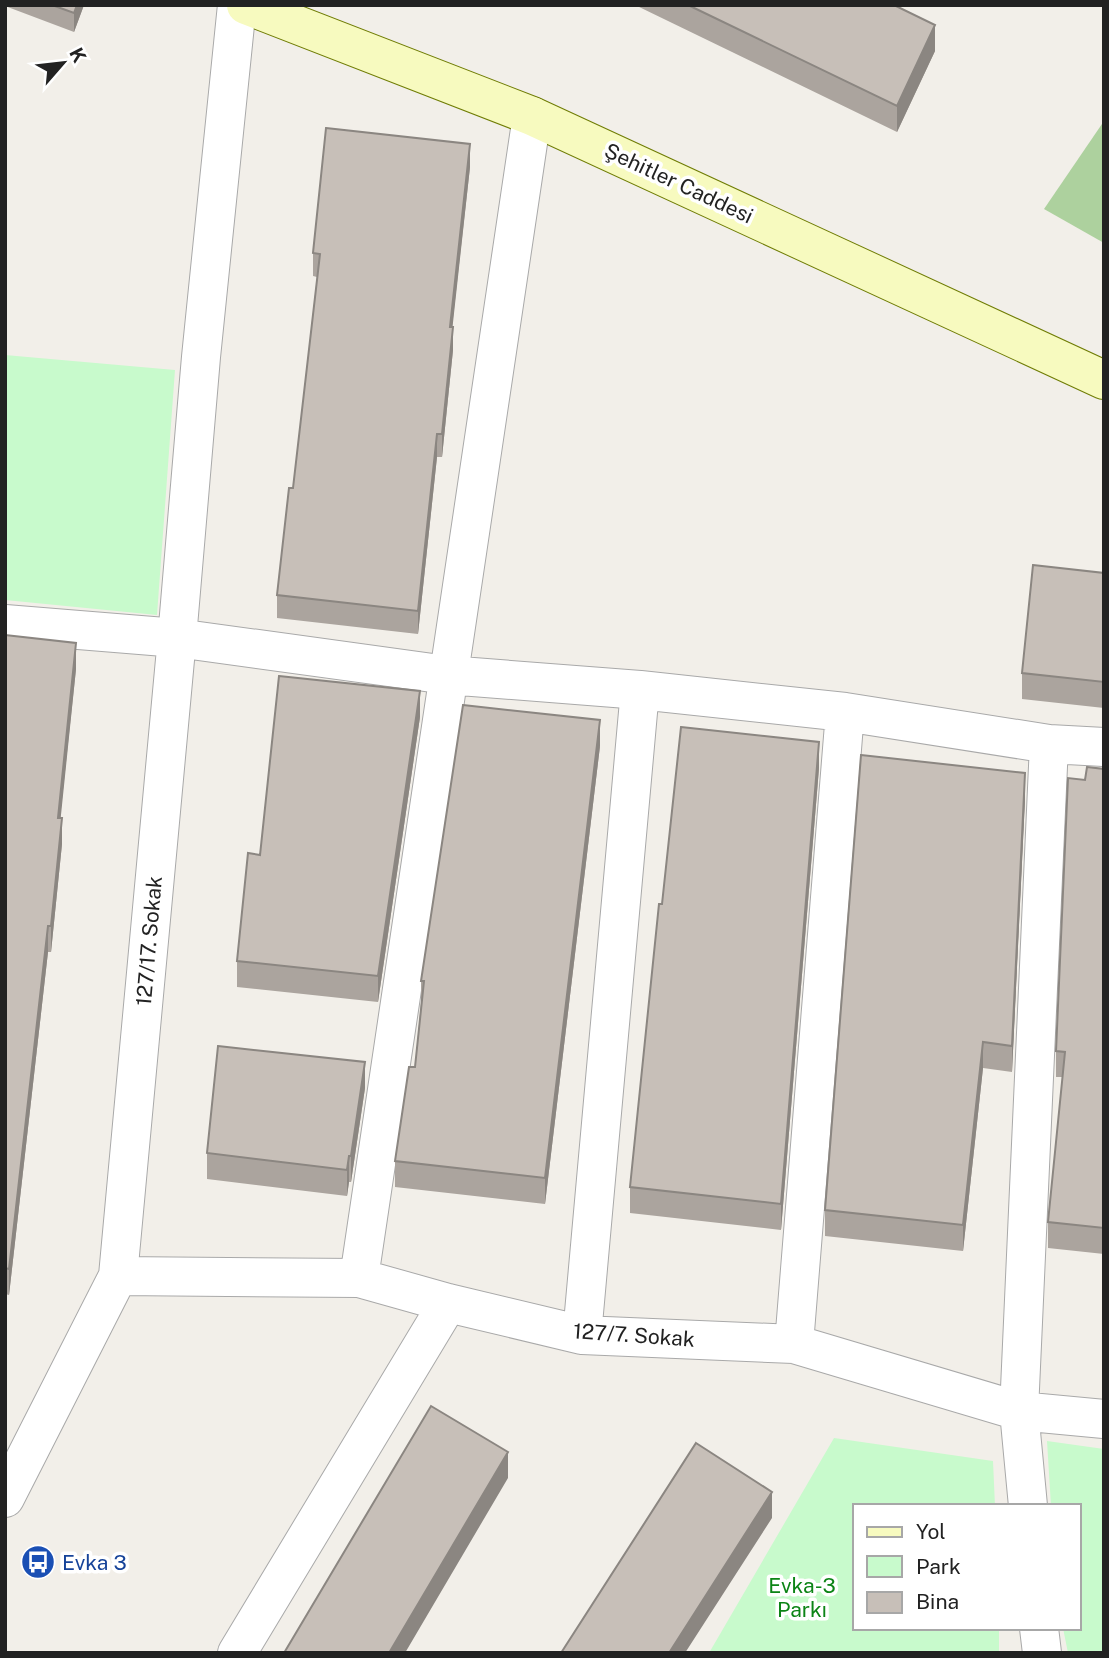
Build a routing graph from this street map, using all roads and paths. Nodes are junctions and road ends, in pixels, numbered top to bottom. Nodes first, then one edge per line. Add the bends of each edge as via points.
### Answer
1 (237, 5) edge
2 (246, 5) edge
3 (532, 116) junction
4 (1104, 380) edge
5 (5, 624) edge
6 (177, 638) junction
7 (447, 675) junction
8 (640, 690) junction
9 (845, 712) junction
10 (1049, 744) junction
11 (1104, 747) edge
12 (118, 1276) junction
13 (359, 1278) junction
14 (448, 1303) junction
15 (582, 1335) junction
16 (794, 1344) junction
17 (1020, 1411) junction
18 (1104, 1419) edge
19 (5, 1498) edge
20 (1028, 1504) edge
21 (1039, 1630) edge
22 (237, 1653) edge
23 (1042, 1653) edge

1 - 6 street, 127/17. Sokak
2 - 3 street, Şehitler Caddesi
3 - 4 street, Şehitler Caddesi
3 - 7 street
5 - 6 street
6 - 7 street
6 - 12 street, 127/17. Sokak
7 - 8 street
7 - 13 street
8 - 9 street
8 - 15 street
9 - 10 street
9 - 16 street
10 - 11 street
10 - 17 street
12 - 13 street, 127/7. Sokak
12 - 19 street, 127/17. Sokak
13 - 14 street, 127/7. Sokak
14 - 15 street, 127/7. Sokak
14 - 22 street
15 - 16 street, 127/7. Sokak
16 - 17 street, 127/7. Sokak
17 - 18 street, 127/7. Sokak
17 - 20 street
21 - 23 street

